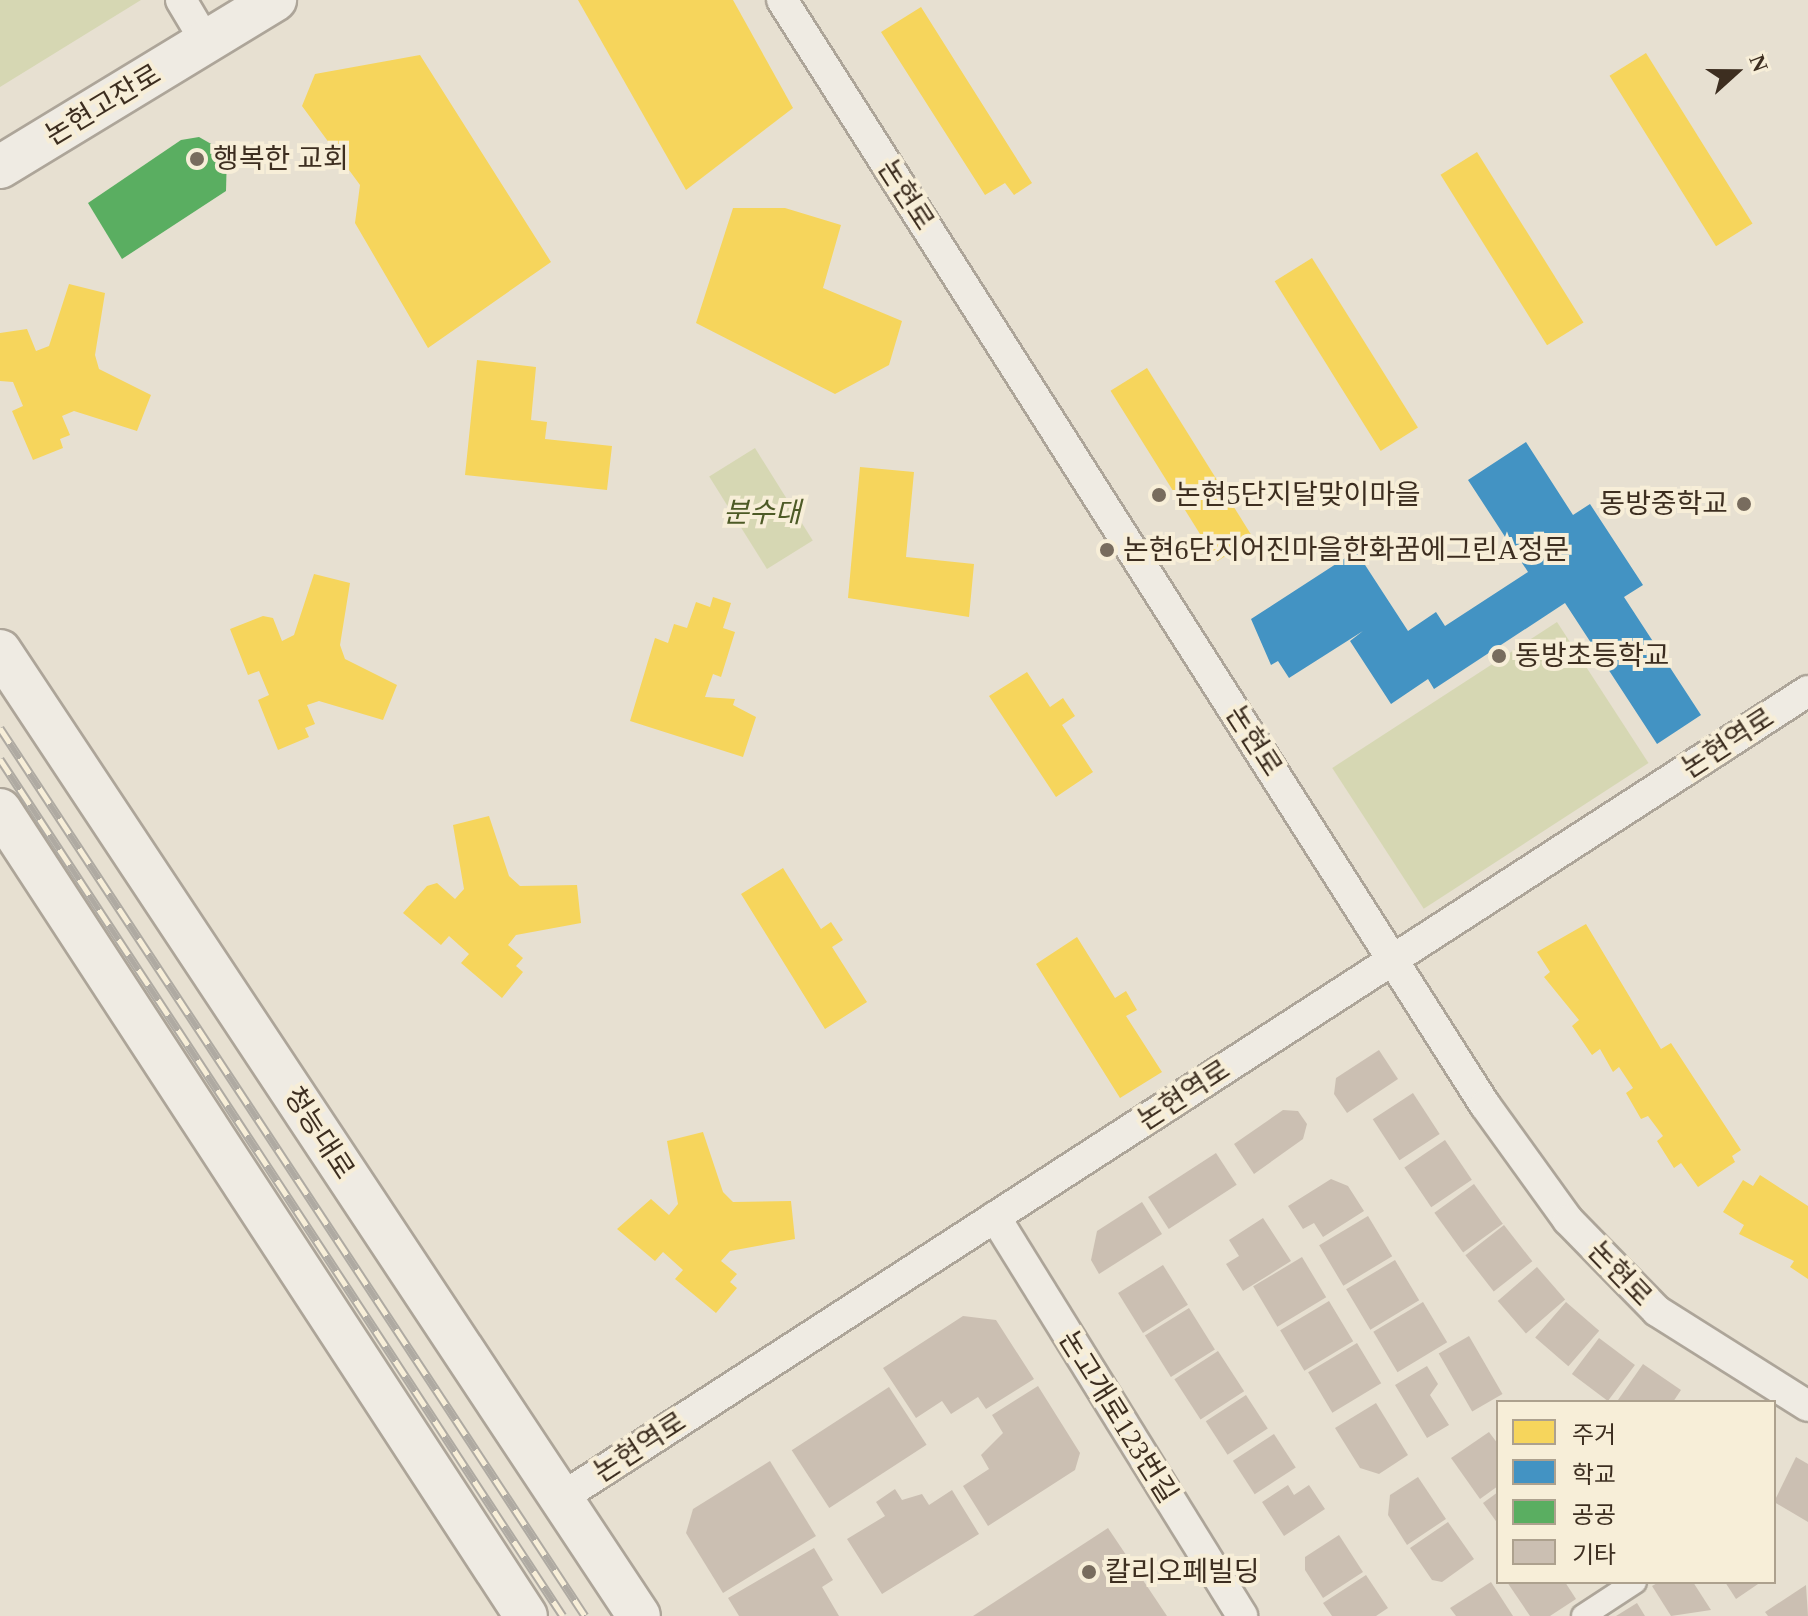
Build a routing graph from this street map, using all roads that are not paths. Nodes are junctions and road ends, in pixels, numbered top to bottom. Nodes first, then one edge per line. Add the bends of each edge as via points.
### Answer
1 (181, 0) edge
2 (275, 0) edge
3 (782, 0) edge
4 (206, 42) junction
5 (0, 167) edge
6 (0, 651) edge
7 (1808, 691) edge
8 (0, 810) edge
9 (1393, 959) junction
10 (995, 1217) junction
11 (1808, 1406) edge
12 (561, 1498) junction
13 (1632, 1584) edge
14 (526, 1616) edge
15 (639, 1616) edge
16 (1242, 1616) edge
17 (1583, 1616) edge

1 - 4 street
2 - 4 main road, 논현고잔로
3 - 9 street, 논현로
4 - 5 main road, 논현고잔로
6 - 12 main road, 청능대로
7 - 9 street, 논현역로
8 - 14 main road
9 - 10 street, 논현역로
9 - 11 street, 논현로 via 1568,1220 1657,1311
10 - 12 street, 논현역로
10 - 16 street, 논고개로123번길
12 - 15 main road, 청능대로
13 - 17 street

